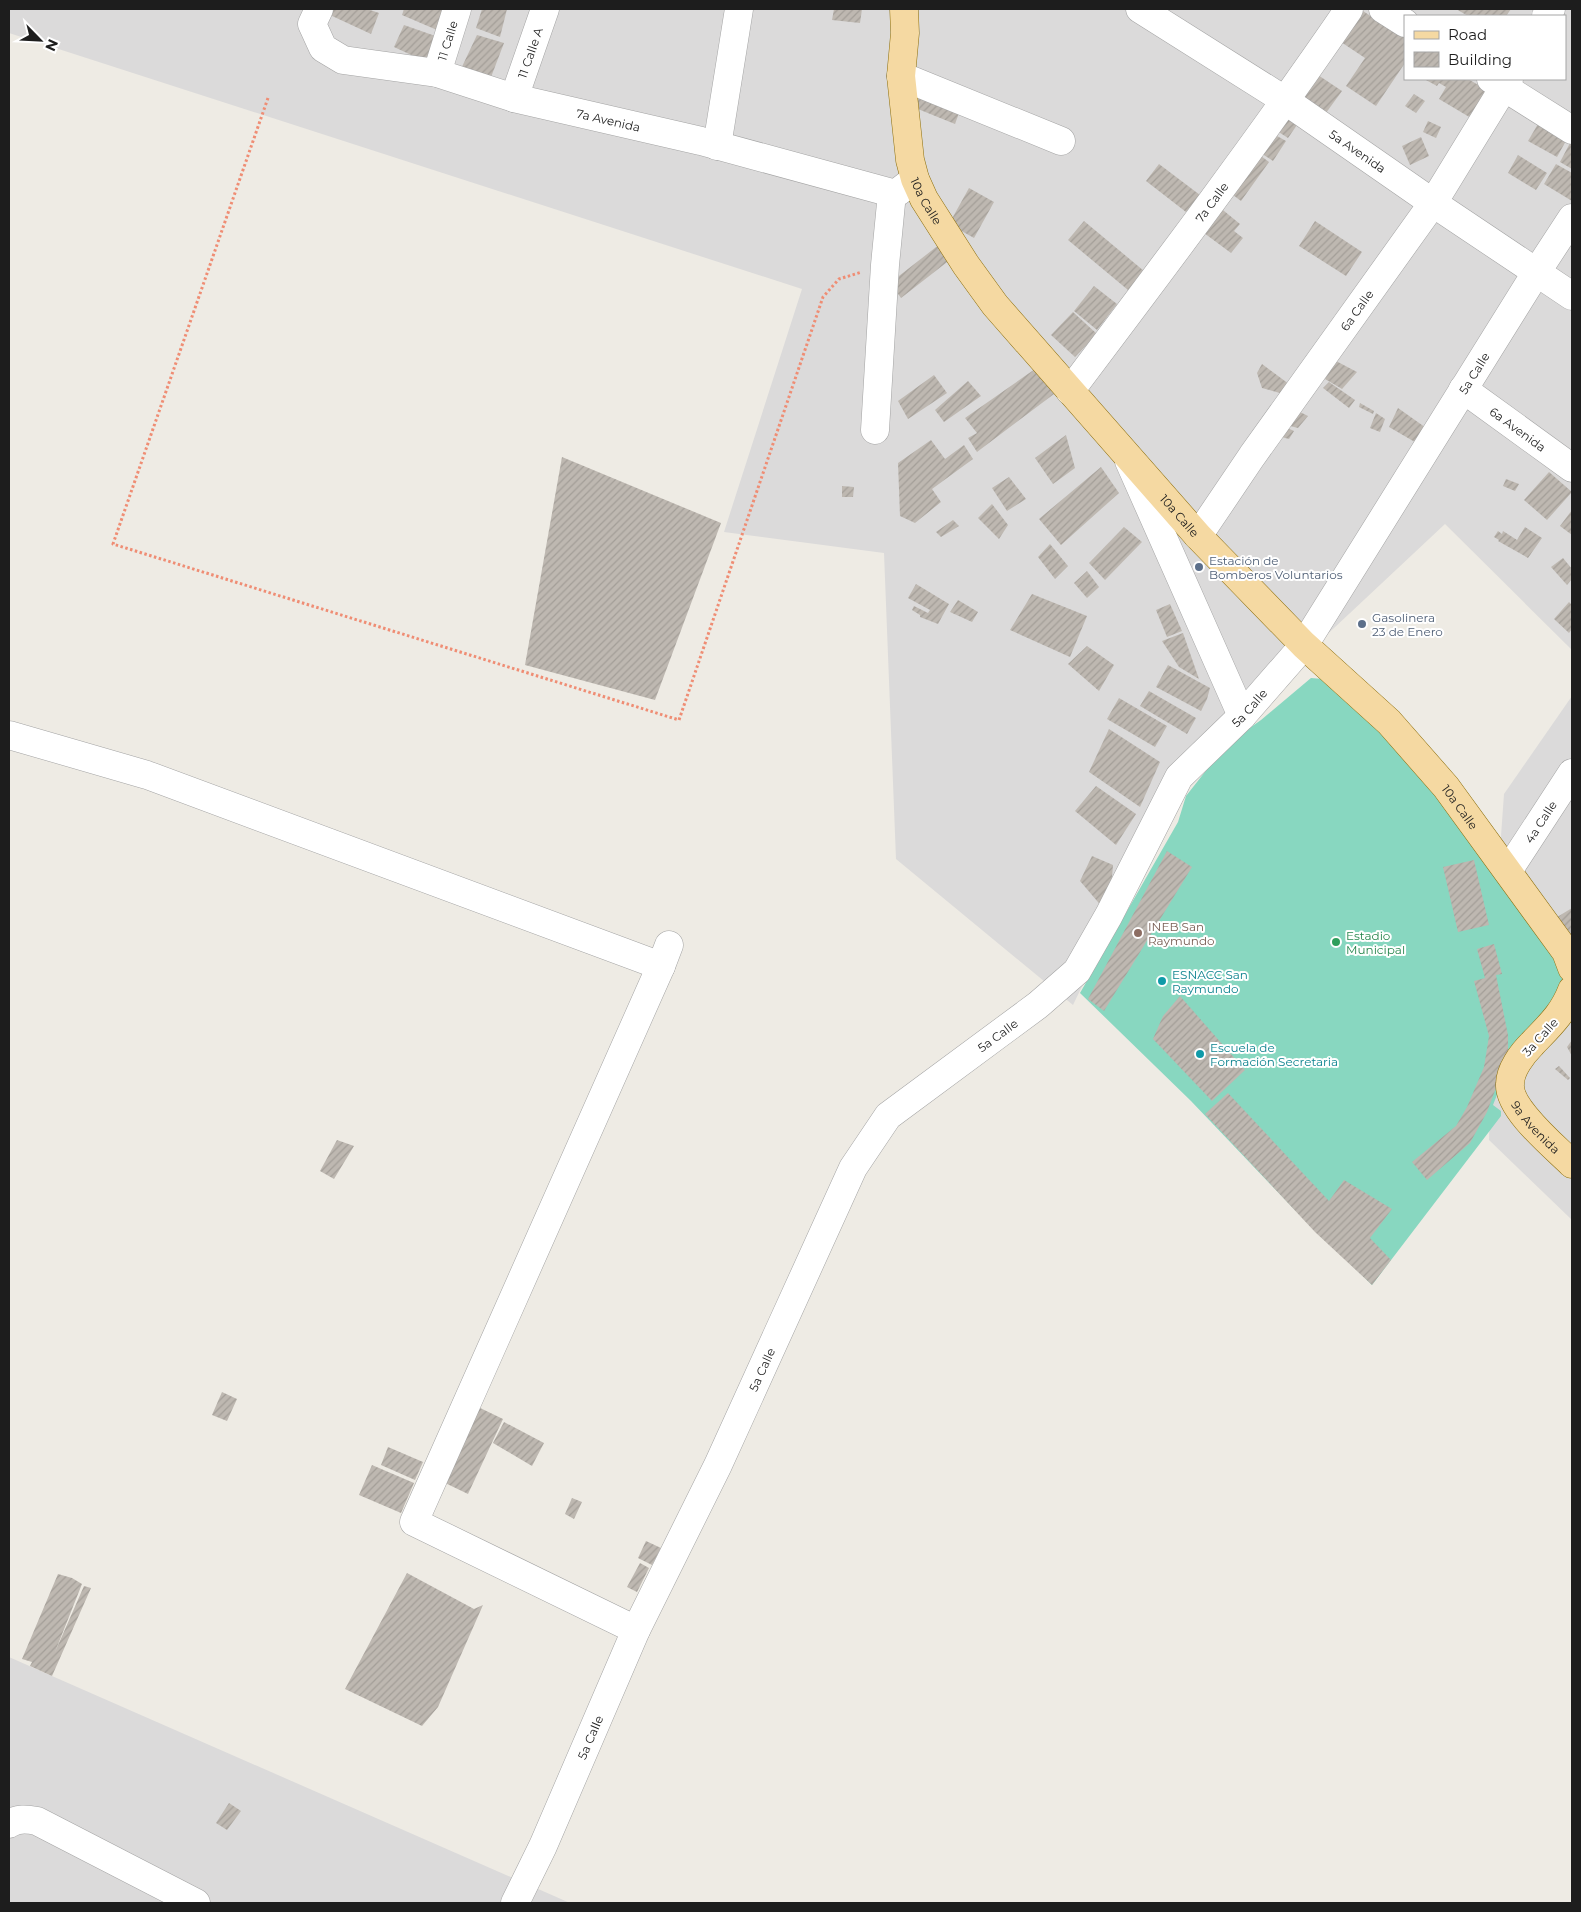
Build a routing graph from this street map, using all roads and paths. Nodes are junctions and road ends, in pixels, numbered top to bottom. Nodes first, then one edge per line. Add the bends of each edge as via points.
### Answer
1 (457, 9) edge
2 (545, 9) edge
3 (739, 9) edge
4 (919, 9) edge
5 (1140, 9) edge
6 (1349, 9) edge
7 (1383, 9) edge
8 (316, 17) edge
9 (905, 21) edge
10 (1404, 22) edge
11 (437, 73) junction
12 (901, 76) junction
13 (1501, 82) edge
14 (268, 98) dead end
15 (514, 98) junction
16 (1286, 101) junction
17 (1572, 130) edge
18 (1061, 141) dead end
19 (717, 146) junction
20 (904, 186) junction
21 (1433, 203) junction
22 (1572, 218) edge
23 (885, 265) junction
24 (1536, 273) junction
25 (1572, 296) edge
26 (1463, 389) junction
27 (1070, 391) junction
28 (875, 430) dead end
29 (1126, 455) junction
30 (1572, 468) edge
31 (1198, 536) junction
32 (1304, 645) junction
33 (1242, 716) junction
34 (9, 735) edge
35 (1572, 773) edge
36 (1508, 871) junction
37 (1572, 968) edge
38 (1572, 990) edge
39 (1510, 1084) joint
40 (1572, 1164) edge
41 (636, 1630) junction
42 (9, 1824) edge
43 (196, 1903) edge
44 (515, 1903) edge

1 - 11 street, 11 Calle
2 - 15 street, 11 Calle A
3 - 19 street
4 - 9 street
5 - 16 street, 5a Avenida
6 - 16 street, 7a Calle
7 - 10 street
8 - 11 street, 7a Avenida via 323,48 343,60
9 - 12 main road, 10a Calle
11 - 15 street, 7a Avenida
12 - 18 street
12 - 20 main road, 10a Calle via 910,160
13 - 17 street
13 - 21 street, 6a Calle
14 - 23 path via 113,544 678,720 823,296 839,279
15 - 19 street, 7a Avenida
16 - 21 street, 5a Avenida
16 - 27 street, 7a Calle
19 - 20 street, 7a Avenida
20 - 23 street
20 - 27 main road, 10a Calle via 929,207 995,305
21 - 24 street, 5a Avenida
21 - 31 street, 6a Calle
22 - 24 street, 5a Calle
23 - 28 street
24 - 25 street, 5a Avenida
24 - 26 street, 5a Calle
26 - 30 street, 6a Avenida
26 - 32 street, 5a Calle
27 - 29 main road, 10a Calle
29 - 31 main road, 10a Calle
29 - 33 street
31 - 32 main road, 10a Calle
32 - 33 street, 5a Calle
32 - 36 main road, 10a Calle via 1389,722 1446,788
33 - 41 street, 5a Calle via 1179,777 1109,916 1076,971 1038,1006 888,1116 854,1168 718,1465
34 - 41 street via 146,775 665,956 414,1522
35 - 36 street, 4a Calle
36 - 37 main road, 10a Calle via 1566,952
38 - 39 main road, 3a Calle via 1559,1016 1525,1052
39 - 40 main road, 9a Avenida via 1513,1099 1522,1114
41 - 44 street, 5a Calle via 543,1846
42 - 43 street via 26,1818 37,1821

